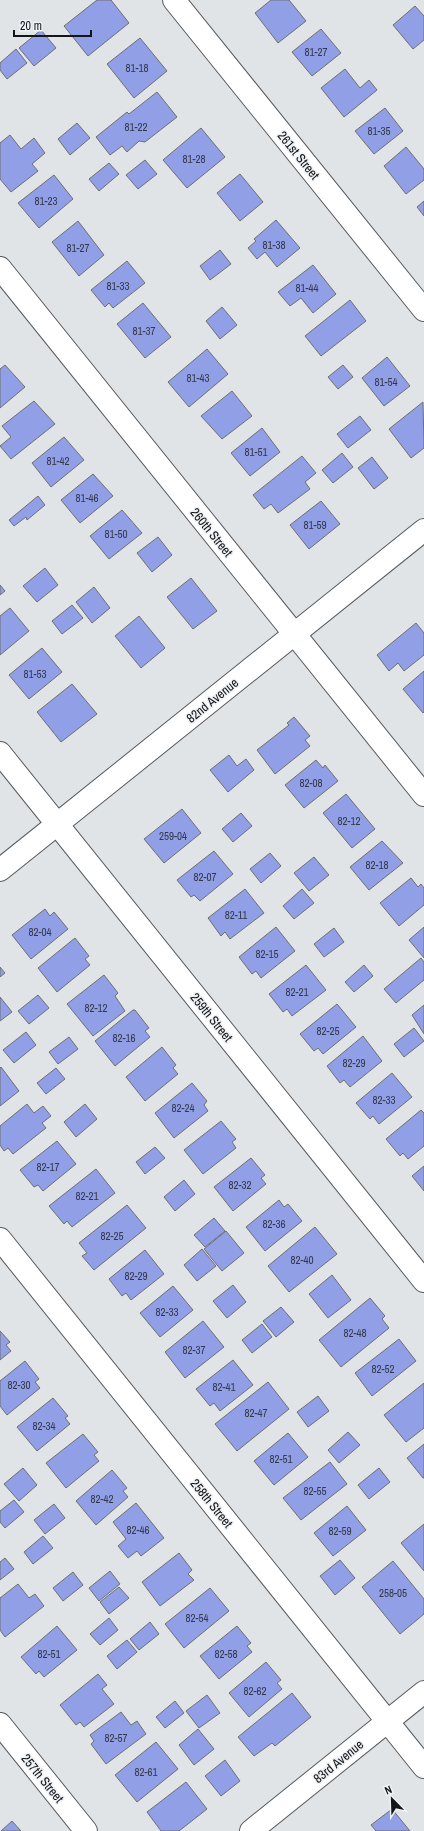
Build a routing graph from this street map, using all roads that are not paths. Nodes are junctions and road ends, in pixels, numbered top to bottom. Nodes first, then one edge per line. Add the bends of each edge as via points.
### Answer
1 (174, 0) edge
2 (0, 268) edge
3 (424, 310) edge
4 (424, 530) edge
5 (294, 634) junction
6 (0, 754) edge
7 (424, 795) edge
8 (57, 825) junction
9 (0, 870) edge
10 (0, 1240) edge
11 (424, 1281) edge
12 (424, 1692) edge
13 (387, 1722) junction
14 (0, 1724) edge
15 (424, 1767) edge
16 (86, 1831) edge
17 (251, 1831) edge

1 - 3 street, 261st Street
2 - 5 street, 260th Street
4 - 5 street, 82nd Avenue
5 - 7 street, 260th Street
5 - 8 street, 82nd Avenue
6 - 8 street, 259th Street
8 - 9 street, 82nd Avenue
8 - 11 street, 259th Street
10 - 13 street, 258th Street
12 - 13 street, 83rd Avenue
13 - 15 street, 258th Street
13 - 17 street, 83rd Avenue
14 - 16 street, 257th Street

